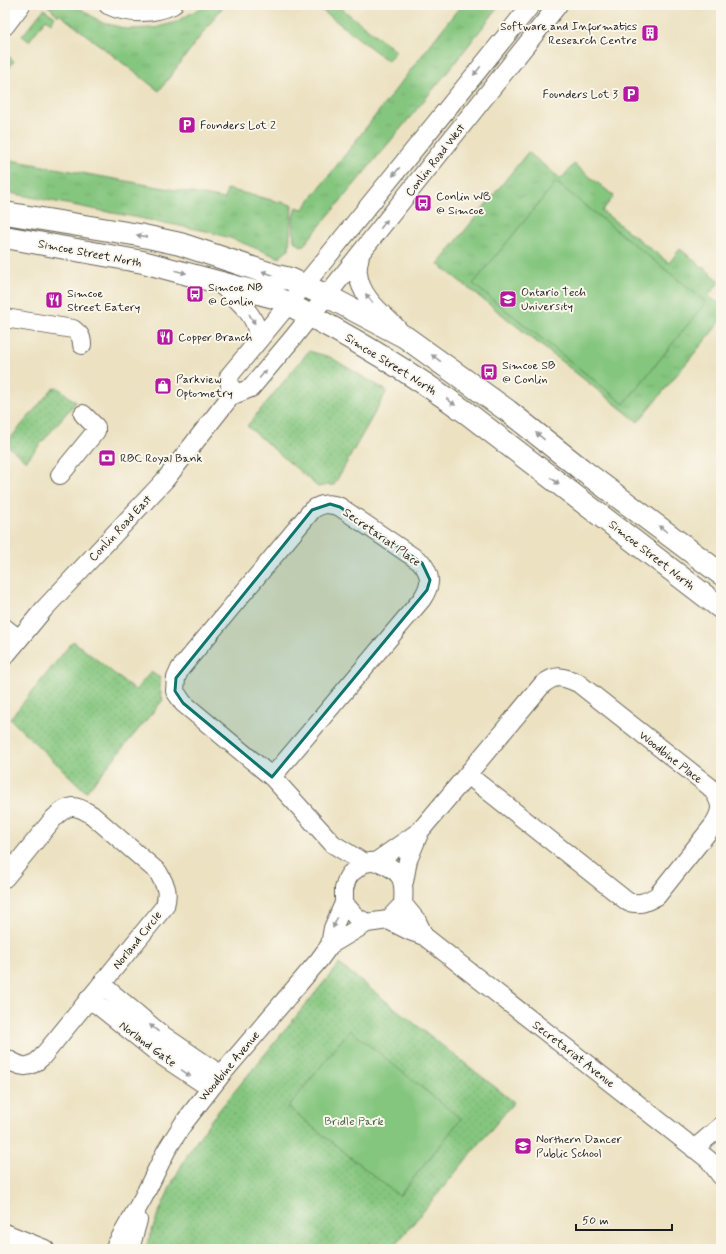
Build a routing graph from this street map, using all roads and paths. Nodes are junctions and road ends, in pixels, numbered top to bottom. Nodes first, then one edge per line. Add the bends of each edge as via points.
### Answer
1 (22, 5) edge
2 (108, 5) edge
3 (173, 5) edge
4 (531, 5) edge
5 (558, 5) edge
6 (5, 26) edge
7 (5, 213) edge
8 (5, 237) edge
9 (360, 255) junction
10 (216, 281) junction
11 (303, 286) junction
12 (327, 296) junction
13 (288, 304) junction
14 (311, 316) junction
15 (5, 318) edge
16 (406, 336) junction
17 (82, 345) dead end
18 (251, 350) junction
19 (231, 396) junction
20 (83, 414) dead end
21 (60, 475) dead end
22 (721, 574) edge
23 (721, 608) edge
24 (12, 633) edge
25 (5, 656) edge
26 (468, 775) junction
27 (272, 777) junction
28 (420, 831) junction
29 (333, 844) junction
30 (370, 862) junction
31 (5, 878) edge
32 (347, 879) junction
33 (404, 882) junction
34 (344, 903) junction
35 (404, 904) junction
36 (388, 920) junction
37 (367, 923) junction
38 (424, 936) junction
39 (330, 945) junction
40 (95, 991) junction
41 (5, 1058) edge
42 (215, 1082) junction
43 (721, 1126) edge
44 (694, 1149) junction
45 (715, 1155) edge
46 (721, 1176) edge
47 (143, 1198) junction
48 (5, 1233) edge
49 (45, 1249) edge
50 (114, 1249) edge
51 (130, 1249) edge

1 - 6 street
2 - 3 street via 144,12
4 -> 11 street, Conlin Road West
9 -> 5 street, Conlin Road West
11 -> 7 main road, Simcoe Street North via 290,279 180,244
8 -> 10 main road, Simcoe Street North via 143,262
9 - 12 street, Conlin Road West
16 -> 9 street via 368,299 360,286
10 - 13 main road, Simcoe Street North via 277,298
10 -> 18 street via 236,298 255,324 257,336
11 - 12 main road, Simcoe Street North
11 - 13 street
12 - 14 street, Conlin Road West
12 - 16 main road, Simcoe Street North
13 - 14 main road, Simcoe Street North
13 - 18 street
19 -> 14 street via 251,388
14 -> 23 main road, Simcoe Street North via 392,363 460,408
15 - 17 street via 73,329 82,338
22 -> 16 main road, Simcoe Street North
18 - 19 street via 229,376
19 - 24 street, Conlin Road East via 165,480 44,609
20 - 21 street via 95,425 96,431
24 - 25 street, Conlin Road East
26 - 26 street, Woodbine Place via 628,902 638,904 657,896 719,817 718,797 704,783 578,683 567,678 557,677 542,685
26 - 28 street, Woodbine Place
27 - 27 street, Secretariat Place via 422,599 430,580 428,571 422,563 340,507 330,504 320,505 312,510 180,669 176,678 175,690 183,703
27 - 29 street, Secretariat Place
28 - 30 street, Woodbine Place
28 - 33 street, Woodbine Place via 408,860
29 - 30 street, Secretariat Place
29 - 32 street, Secretariat Place
30 - 32 street via 350,874
30 - 33 street via 390,867
31 - 40 street, Norland Circle via 54,818 72,806 92,815 158,872 168,896 164,906
32 - 34 street
33 - 35 street
34 - 37 street via 356,917
34 -> 39 street, Woodbine Avenue via 333,928
35 - 36 street
35 - 38 street, Secretariat Avenue via 417,921
36 - 37 street
36 - 38 street, Secretariat Avenue
37 - 39 street, Woodbine Avenue
38 - 44 street, Secretariat Avenue
39 - 42 street, Woodbine Avenue
40 - 41 street, Norland Circle via 35,1063 28,1067
40 - 42 street, Norland Gate via 159,1054
42 - 47 street, Woodbine Avenue via 166,1151
43 - 44 street
44 - 45 street, Secretariat Avenue
45 - 46 street, Secretariat Avenue
47 - 50 street, Woodbine Avenue
47 - 51 street, Woodbine Avenue
48 - 49 street

